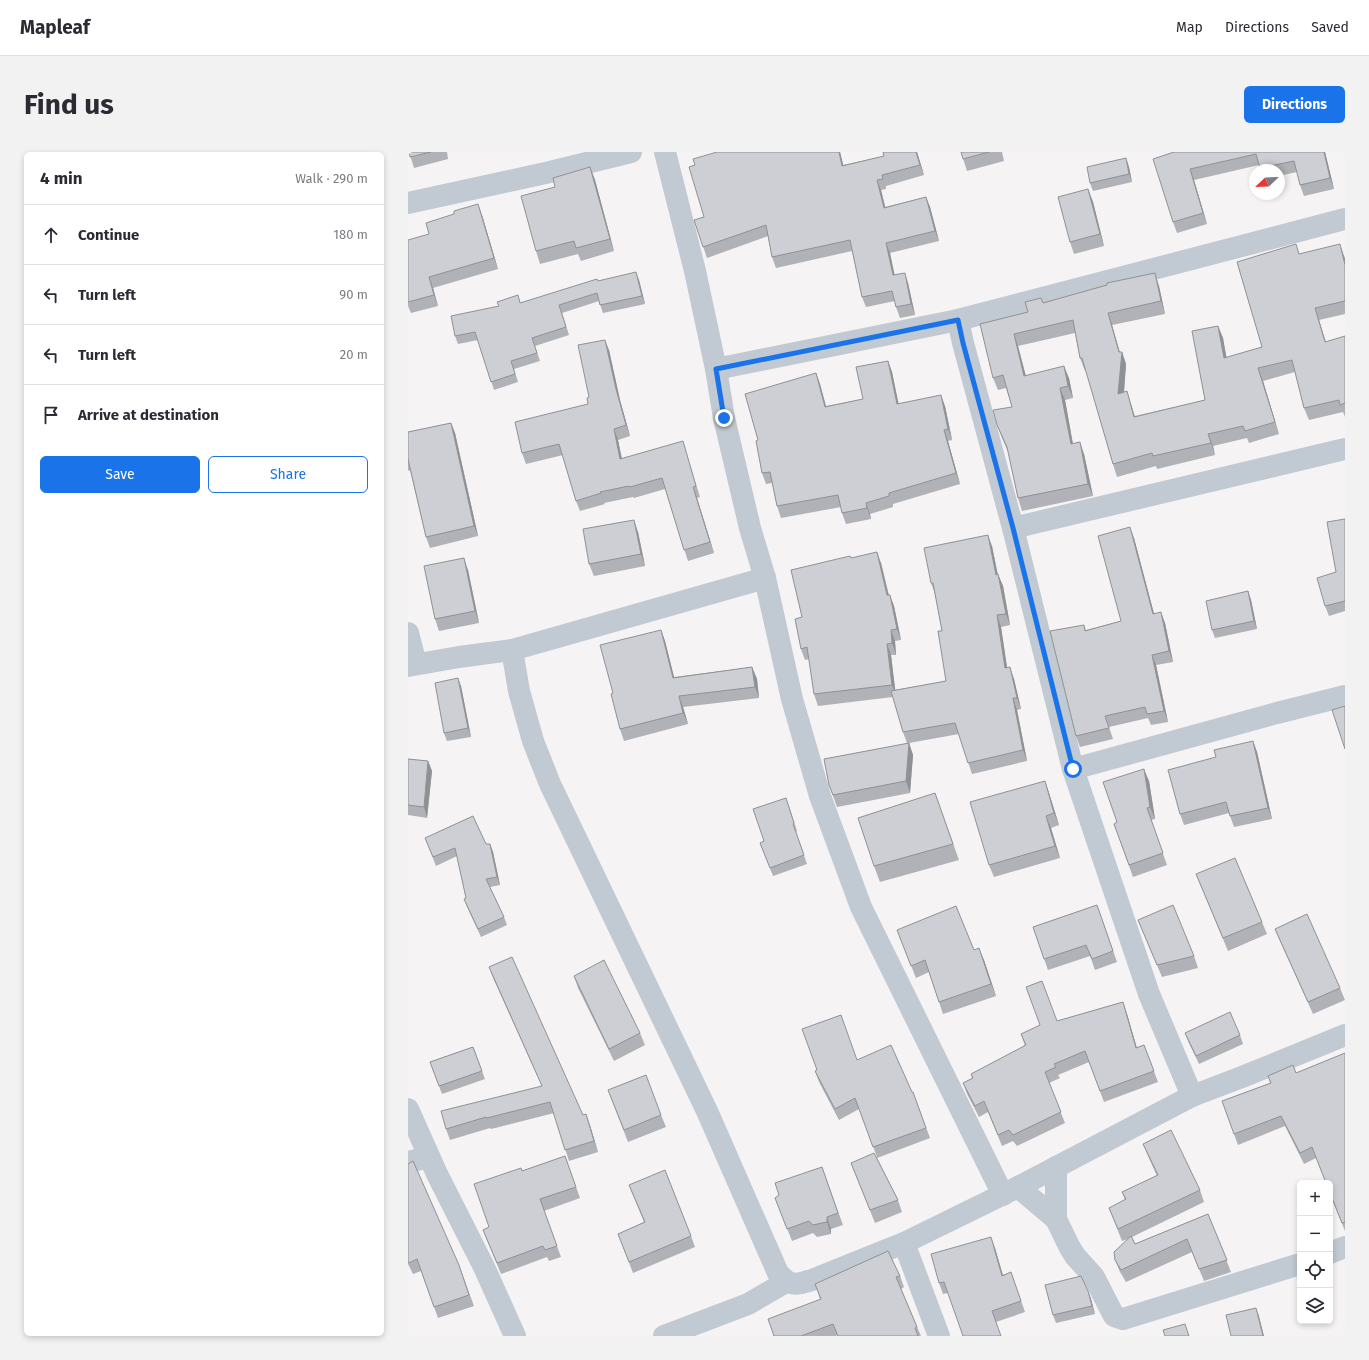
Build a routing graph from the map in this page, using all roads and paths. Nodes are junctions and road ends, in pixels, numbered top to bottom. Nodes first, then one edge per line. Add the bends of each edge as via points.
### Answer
1 (631, 152) edge
2 (665, 152) edge
3 (408, 203) edge
4 (1345, 219) edge
5 (958, 320) junction
6 (716, 369) junction
7 (1345, 449) edge
8 (1013, 528) junction
9 (765, 578) junction
10 (408, 632) edge
11 (512, 650) junction
12 (412, 665) edge
13 (1345, 696) edge
14 (1073, 769) junction
15 (1345, 1035) edge
16 (1192, 1096) junction
17 (408, 1110) edge
18 (429, 1157) junction
19 (408, 1162) edge
20 (1056, 1167) junction
21 (1010, 1191) junction
22 (1056, 1219) junction
23 (904, 1243) junction
24 (1345, 1247) edge
25 (1332, 1252) edge
26 (1297, 1265) edge
27 (786, 1282) junction
28 (515, 1336) edge
29 (664, 1336) edge
30 (939, 1336) edge

1 - 3 street
2 - 6 street
4 - 5 street
5 - 6 street
5 - 8 street
6 - 9 street via 724,418 750,528
7 - 8 street
8 - 14 street
9 - 11 street
9 - 21 street via 792,699 817,788 861,908
10 - 12 street
11 - 12 street
11 - 27 street via 519,691 550,784 707,1111 778,1273
13 - 14 street via 1277,712
14 - 16 street via 1149,994
15 - 16 street
16 - 20 street
17 - 18 street
18 - 19 street
18 - 28 street
20 - 21 street
20 - 22 street
21 - 22 street
21 - 23 street
22 - 26 street via 1068,1246 1094,1277 1114,1316 1124,1319
23 - 27 street via 812,1280 797,1284
23 - 30 street
24 - 25 street
27 - 29 street via 748,1304

